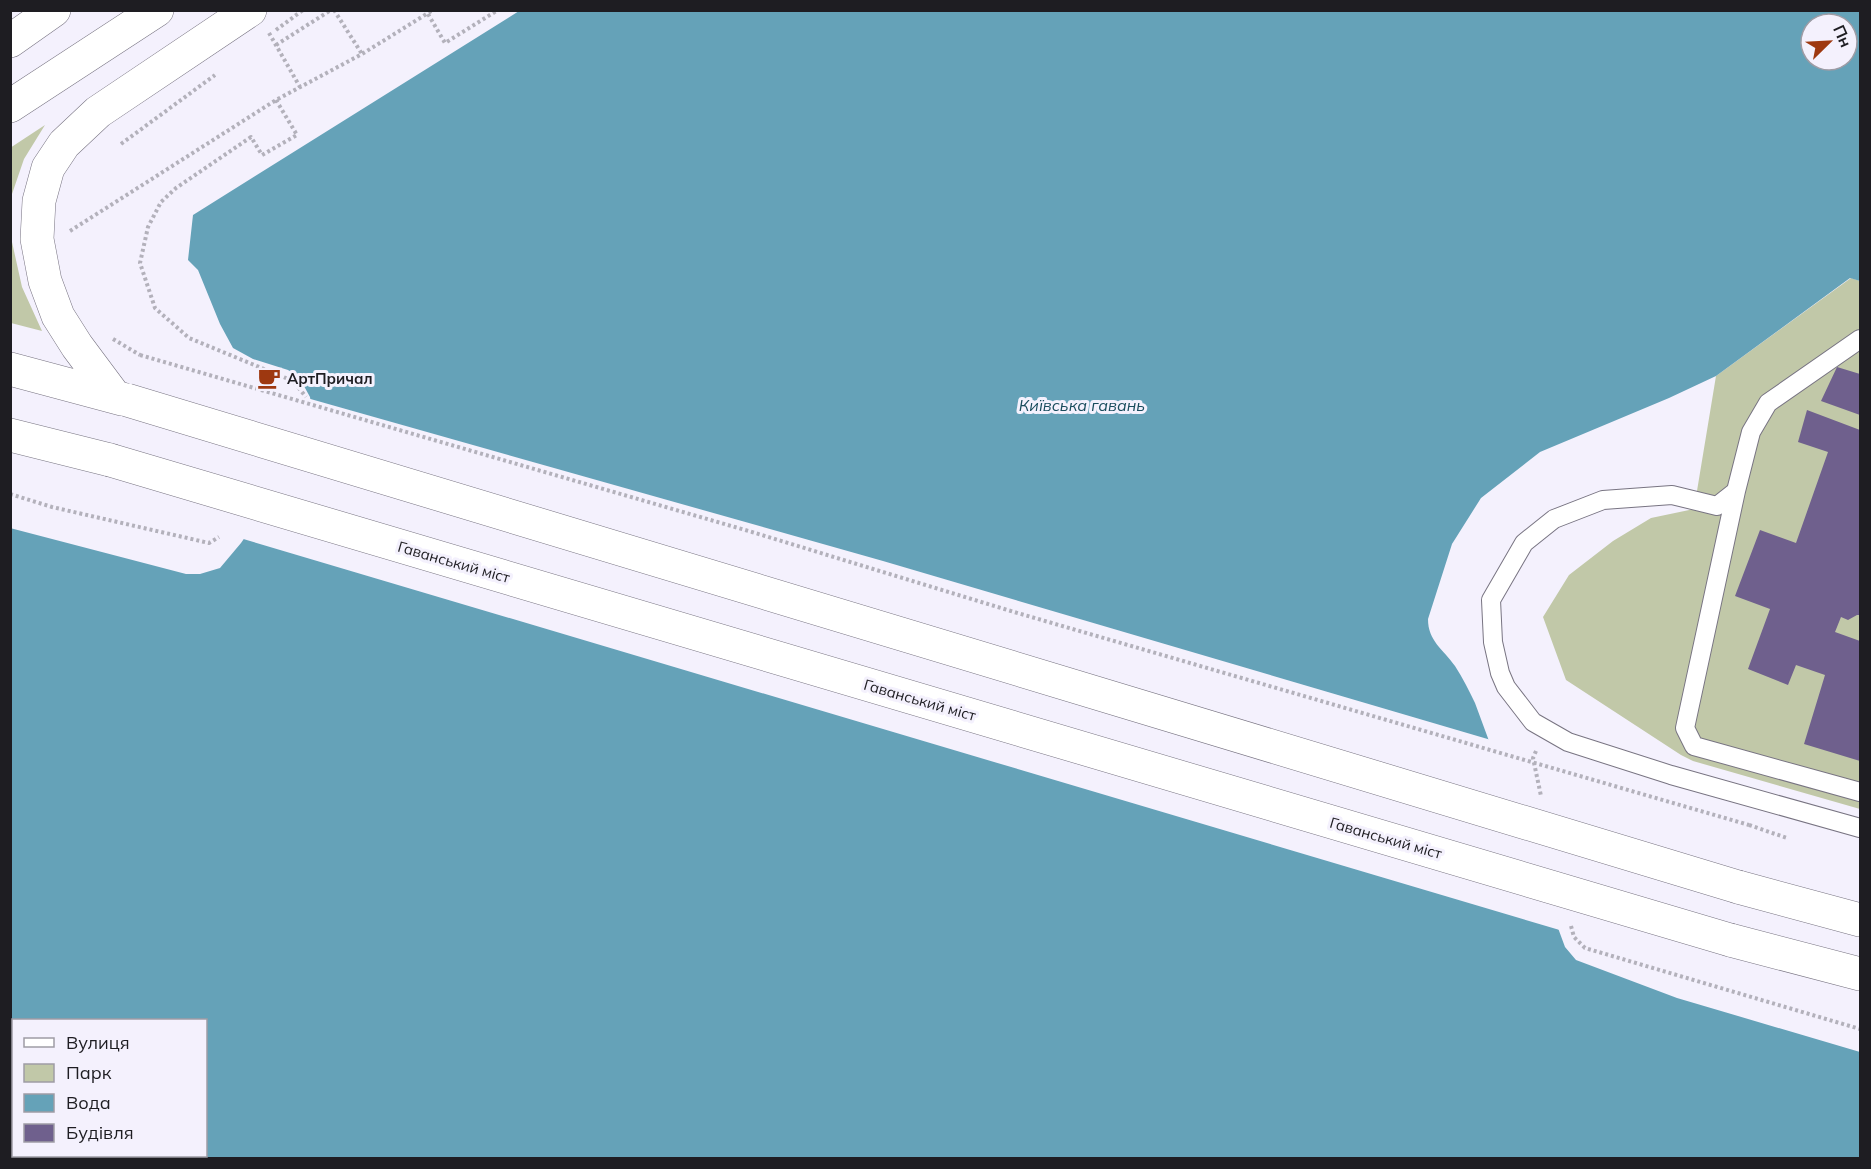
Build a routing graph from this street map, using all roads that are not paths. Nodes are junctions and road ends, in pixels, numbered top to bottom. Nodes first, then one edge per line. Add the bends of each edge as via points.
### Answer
1 (54, 10) edge
2 (157, 10) edge
3 (250, 10) edge
4 (10, 41) edge
5 (10, 106) edge
6 (1860, 339) edge
7 (10, 369) edge
8 (121, 399) junction
9 (10, 435) edge
10 (1736, 491) junction
11 (1860, 792) edge
12 (1860, 828) edge
13 (1860, 920) edge
14 (1860, 974) edge

1 - 4 main road
2 - 5 main road
3 - 8 main road via 98,112 64,144 48,168 39,201 37,239 45,281 58,316 77,346
6 - 10 lane via 1768,403 1751,432
7 - 8 main road
8 - 13 main road, bridge via 1738,887
9 - 14 main road, Гаванський міст, bridge via 110,460 1730,940
10 - 11 lane via 1684,728 1694,746
10 - 12 lane via 1717,506 1672,495 1603,500 1554,519 1524,543 1491,600 1493,642 1500,674 1533,722 1568,742

